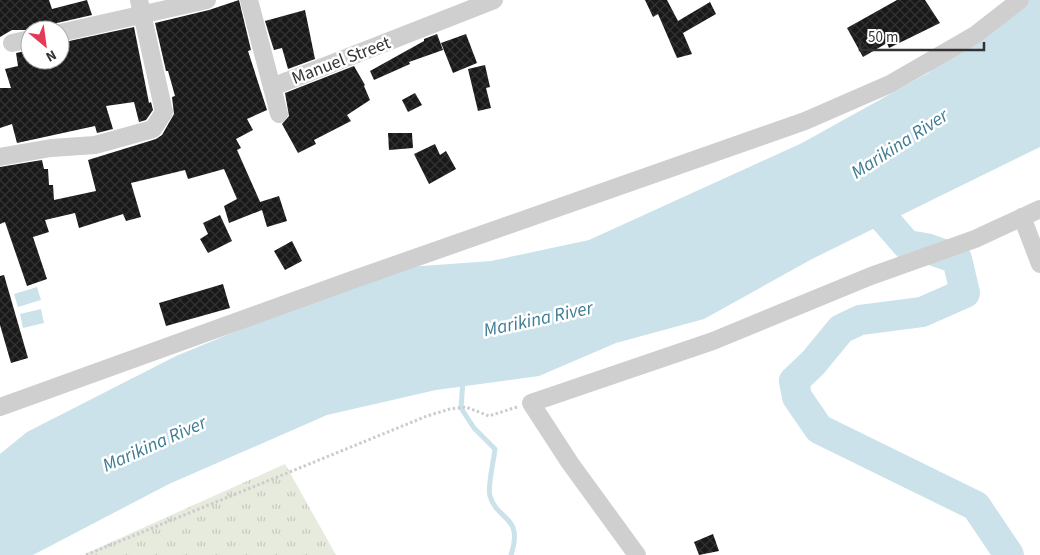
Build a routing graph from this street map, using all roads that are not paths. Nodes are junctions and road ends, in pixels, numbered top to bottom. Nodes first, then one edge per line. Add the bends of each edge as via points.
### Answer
1 (207, 0) edge
2 (249, 0) edge
3 (494, 0) edge
4 (1020, 0) edge
5 (141, 8) edge
6 (70, 30) edge
7 (20, 41) edge
8 (12, 43) dead end
9 (272, 87) junction
10 (278, 114) dead end
11 (0, 157) edge
12 (1040, 209) edge
13 (1022, 217) junction
14 (1040, 264) edge
15 (0, 407) edge
16 (638, 555) edge

1 - 5 street
2 - 9 street, Manuel Street
3 - 9 street, Manuel Street
4 - 15 street via 975,34 890,84 806,121
5 - 6 street
5 - 11 street via 164,112 153,129 95,145 51,148
7 - 8 street
9 - 10 street
12 - 13 street
13 - 14 street
13 - 16 street via 975,239 871,276 713,341 531,403

